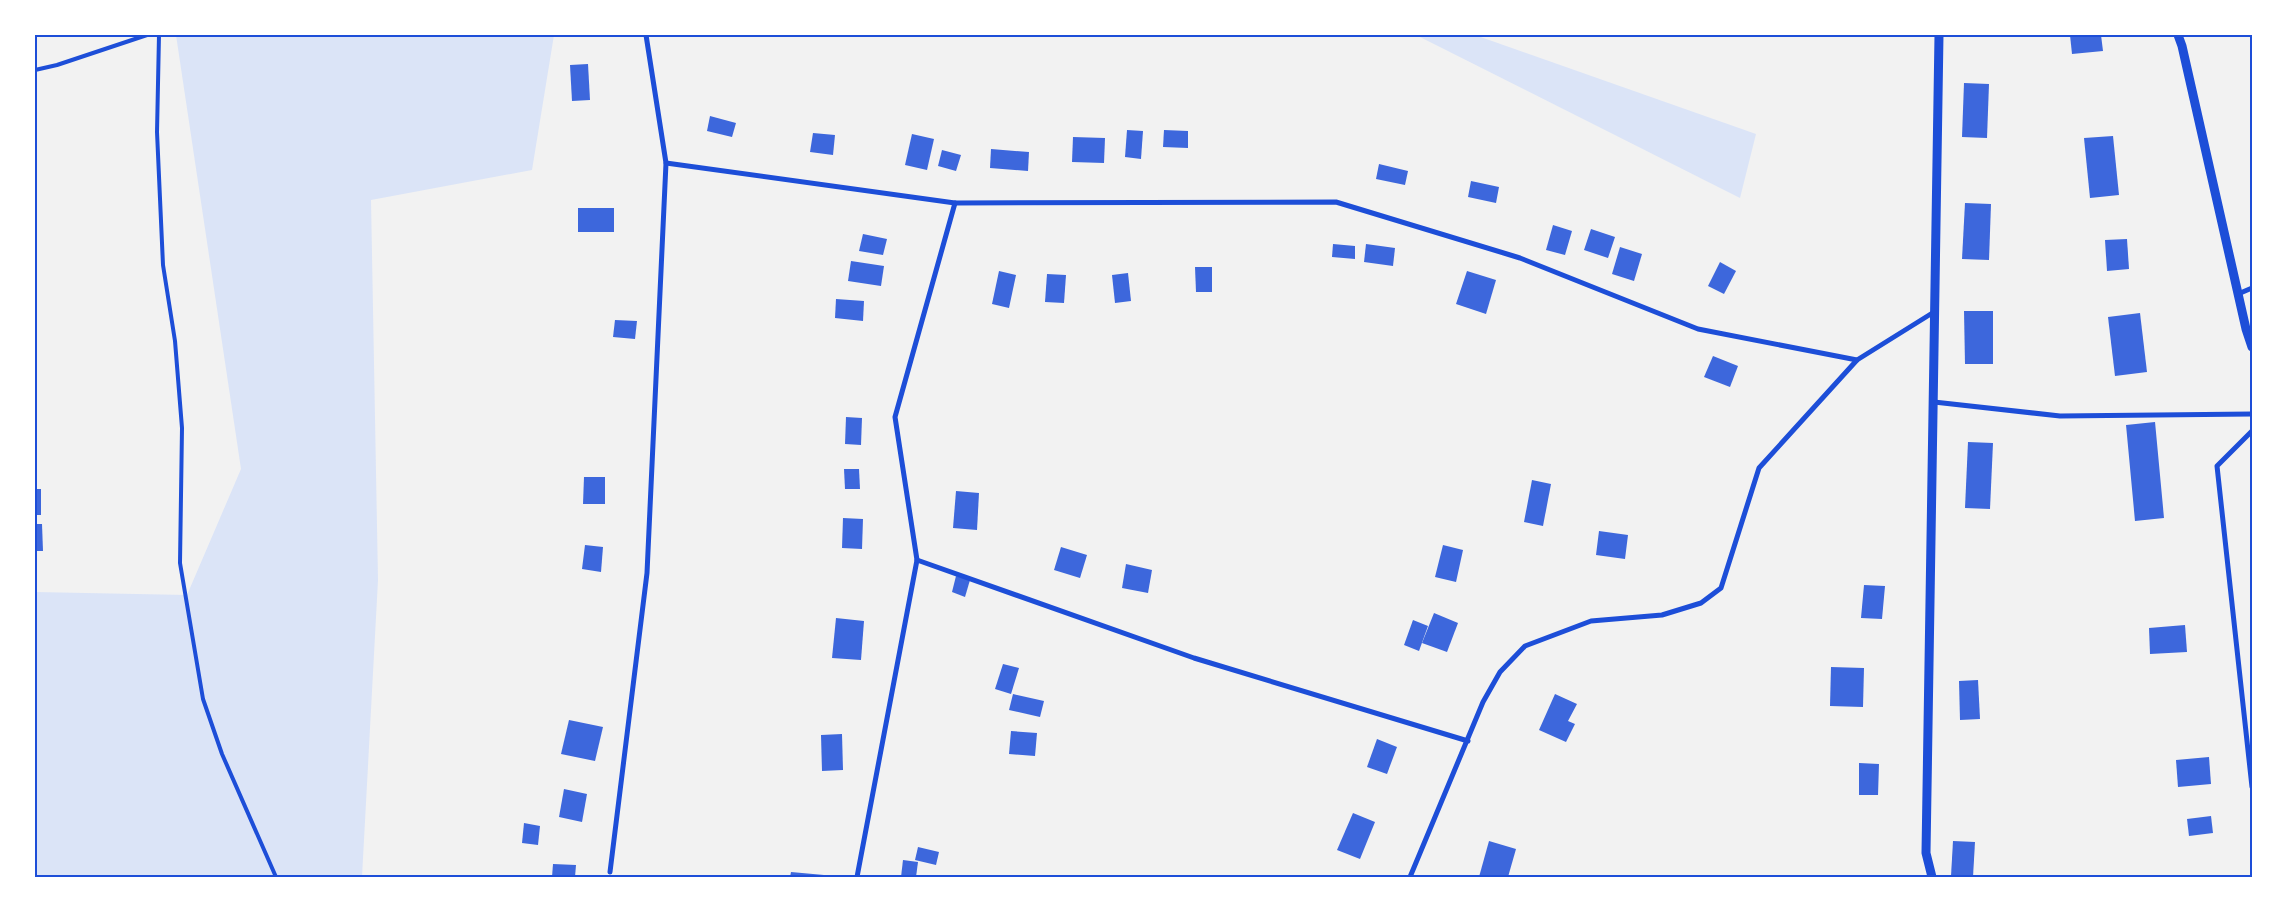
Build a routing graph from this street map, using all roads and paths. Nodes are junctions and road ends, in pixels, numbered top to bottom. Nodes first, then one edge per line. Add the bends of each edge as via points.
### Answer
1 (147, 35) edge
2 (159, 35) edge
3 (646, 35) edge
4 (1939, 35) edge
5 (2178, 35) edge
6 (35, 70) edge
7 (666, 163) junction
8 (955, 203) junction
9 (2252, 288) edge
10 (2238, 294) junction
11 (1934, 312) junction
12 (2252, 347) edge
13 (1857, 360) junction
14 (1934, 402) junction
15 (2252, 414) edge
16 (2252, 431) edge
17 (916, 560) junction
18 (1468, 742) junction
19 (2252, 787) edge
20 (610, 872) dead end
21 (276, 877) edge
22 (857, 877) edge
23 (1410, 877) edge
24 (1932, 877) edge

1 - 6 lane via 57,66
2 - 21 lane via 157,132 163,265 175,341 182,428 180,563 204,699 222,754
3 - 7 street
4 - 11 street
5 - 10 street
7 - 8 street
7 - 20 street via 647,573
8 - 13 street via 1336,202 1520,258 1698,329
8 - 17 street via 895,417
9 - 10 street
10 - 12 street
11 - 13 street
11 - 14 street
13 - 18 street via 1759,468 1721,588 1701,603 1662,616 1591,621 1524,646 1500,672 1483,702
14 - 15 street via 2060,416
14 - 24 street via 1926,853
16 - 19 street via 2217,466
17 - 18 street via 1194,658
17 - 22 street
18 - 23 street

